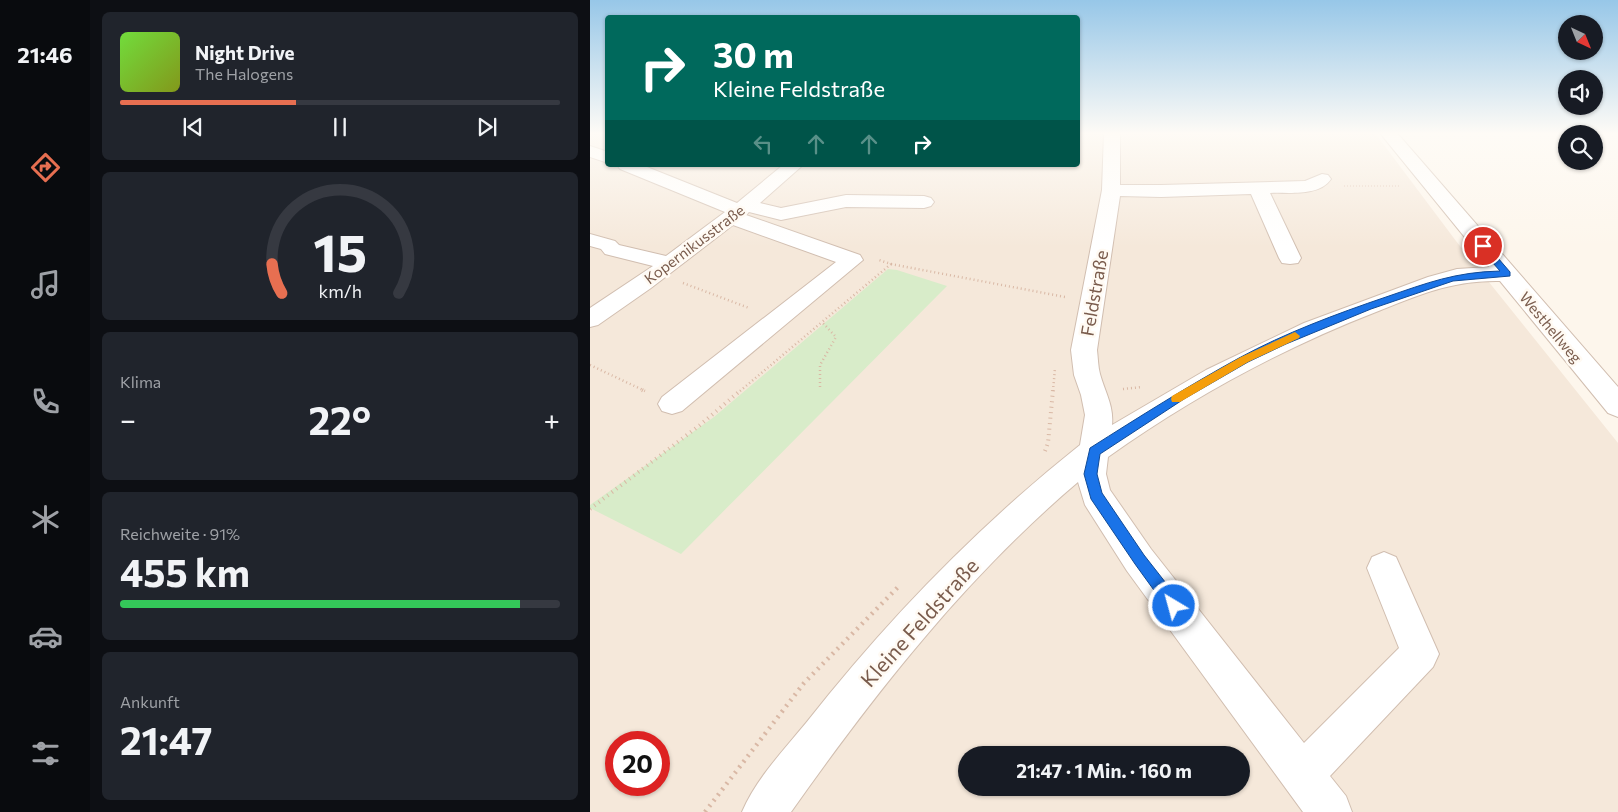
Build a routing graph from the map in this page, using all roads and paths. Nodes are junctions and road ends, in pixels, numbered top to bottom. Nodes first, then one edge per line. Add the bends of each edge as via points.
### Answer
1 (640, 171) edge
2 (787, 171) edge
3 (1111, 171) edge
4 (1419, 171) edge
5 (1322, 179) joint
6 (1430, 184) junction
7 (1258, 188) junction
8 (1111, 190) junction
9 (924, 202) dead end
10 (739, 211) junction
11 (590, 240) edge
12 (1290, 258) dead end
13 (852, 260) junction
14 (891, 264) junction
15 (662, 268) junction
16 (1507, 274) junction
17 (1093, 302) junction
18 (590, 319) edge
19 (778, 319) junction
20 (822, 322) junction
21 (1056, 362) dead end
22 (590, 365) edge
23 (820, 387) dead end
24 (672, 404) joint
25 (1618, 406) edge
26 (1094, 451) junction
27 (1043, 457) dead end
28 (590, 509) edge
29 (1384, 568) dead end
30 (905, 580) dead end
31 (1302, 775) junction
32 (705, 812) edge
33 (764, 812) edge
34 (1330, 812) edge

1 - 10 street
2 - 10 street, Kopernikusstraße
3 - 8 street, Feldstraße
4 - 6 street, Westhellweg
5 - 6 path via 1348,188
5 - 7 street via 1308,186
6 - 16 street, Westhellweg
7 - 8 street
7 - 12 street
8 - 17 street, Feldstraße
9 - 10 street via 846,201 781,214
10 - 13 street
10 - 15 street, Kopernikusstraße
11 - 15 street
13 - 14 path via 866,256
13 - 19 street
14 - 17 path
14 - 20 path
15 - 18 street, Kopernikusstraße
15 - 19 path
16 - 25 street, Westhellweg
16 - 26 street, Kleine Feldstraße via 1452,278 1368,306 1282,341 1188,392
17 - 26 street, Feldstraße via 1084,350 1087,375 1099,415
19 - 24 street
20 - 23 path via 836,337 820,362
20 - 28 path via 700,424
21 - 27 path via 1048,443
22 - 24 path
26 - 31 street via 1091,474 1096,495 1140,560
26 - 33 street, Kleine Feldstraße via 1015,520 922,612 822,732
29 - 31 street via 1420,654
30 - 32 path via 804,683
31 - 34 street

